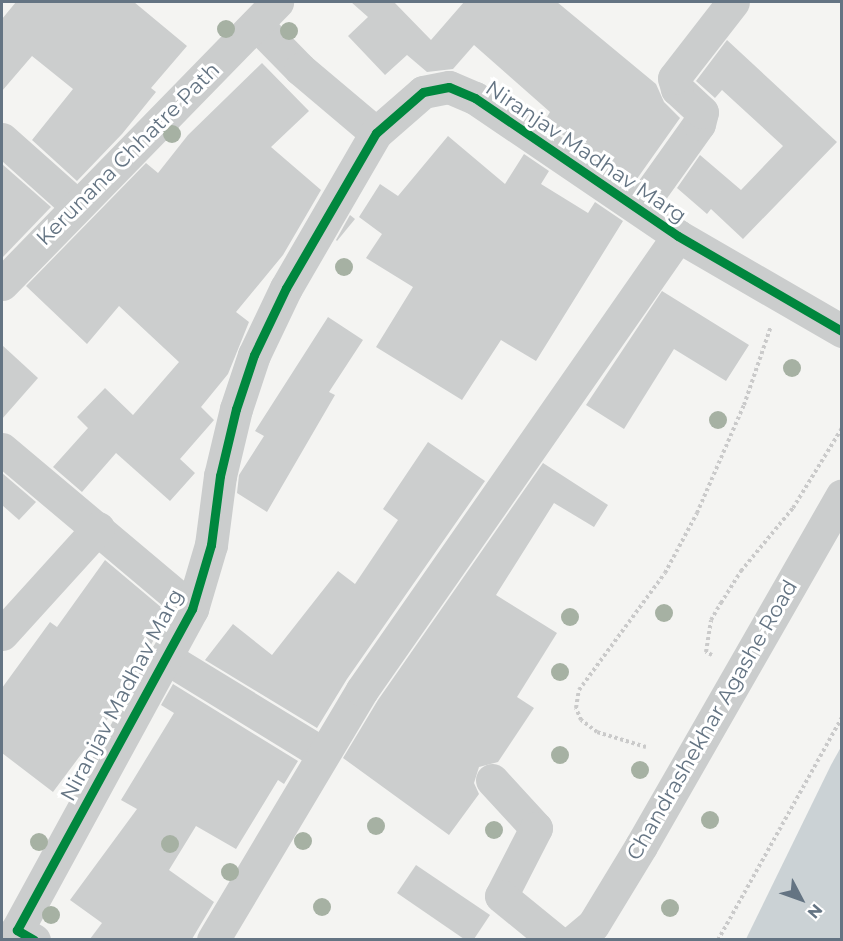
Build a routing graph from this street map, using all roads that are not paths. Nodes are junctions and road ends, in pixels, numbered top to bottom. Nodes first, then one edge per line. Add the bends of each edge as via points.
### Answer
1 (733, 2) edge
2 (266, 13) edge
3 (376, 133) junction
4 (2, 139) edge
5 (76, 205) junction
6 (639, 208) junction
7 (678, 236) junction
8 (2, 284) edge
9 (842, 331) edge
10 (2, 449) edge
11 (842, 495) edge
12 (98, 528) junction
13 (192, 609) junction
14 (2, 634) edge
15 (165, 657) junction
16 (323, 754) junction
17 (492, 780) dead end
18 (18, 931) edge
19 (585, 935) edge
20 (213, 939) edge
21 (555, 939) edge

1 - 6 street via 674,78 677,88 702,112 699,124
2 - 3 street via 300,69
2 - 5 street, Kerunana Chhatre Path
3 - 6 street, Niranjav Madhav Marg via 423,92 449,87 475,98
3 - 13 street, Niranjav Madhav Marg via 286,288 254,355 236,410 220,476 211,546
4 - 5 street
5 - 8 street, Kerunana Chhatre Path
6 - 7 street, Niranjav Madhav Marg
7 - 9 street, Niranjav Madhav Marg
7 - 16 street via 362,690
10 - 12 street
11 - 19 street, Chandrashekhar Agashe Road
12 - 13 street
12 - 14 street
13 - 15 street, Niranjav Madhav Marg
15 - 16 street
15 - 18 street, Niranjav Madhav Marg
16 - 20 street
17 - 21 street via 536,828 501,896

